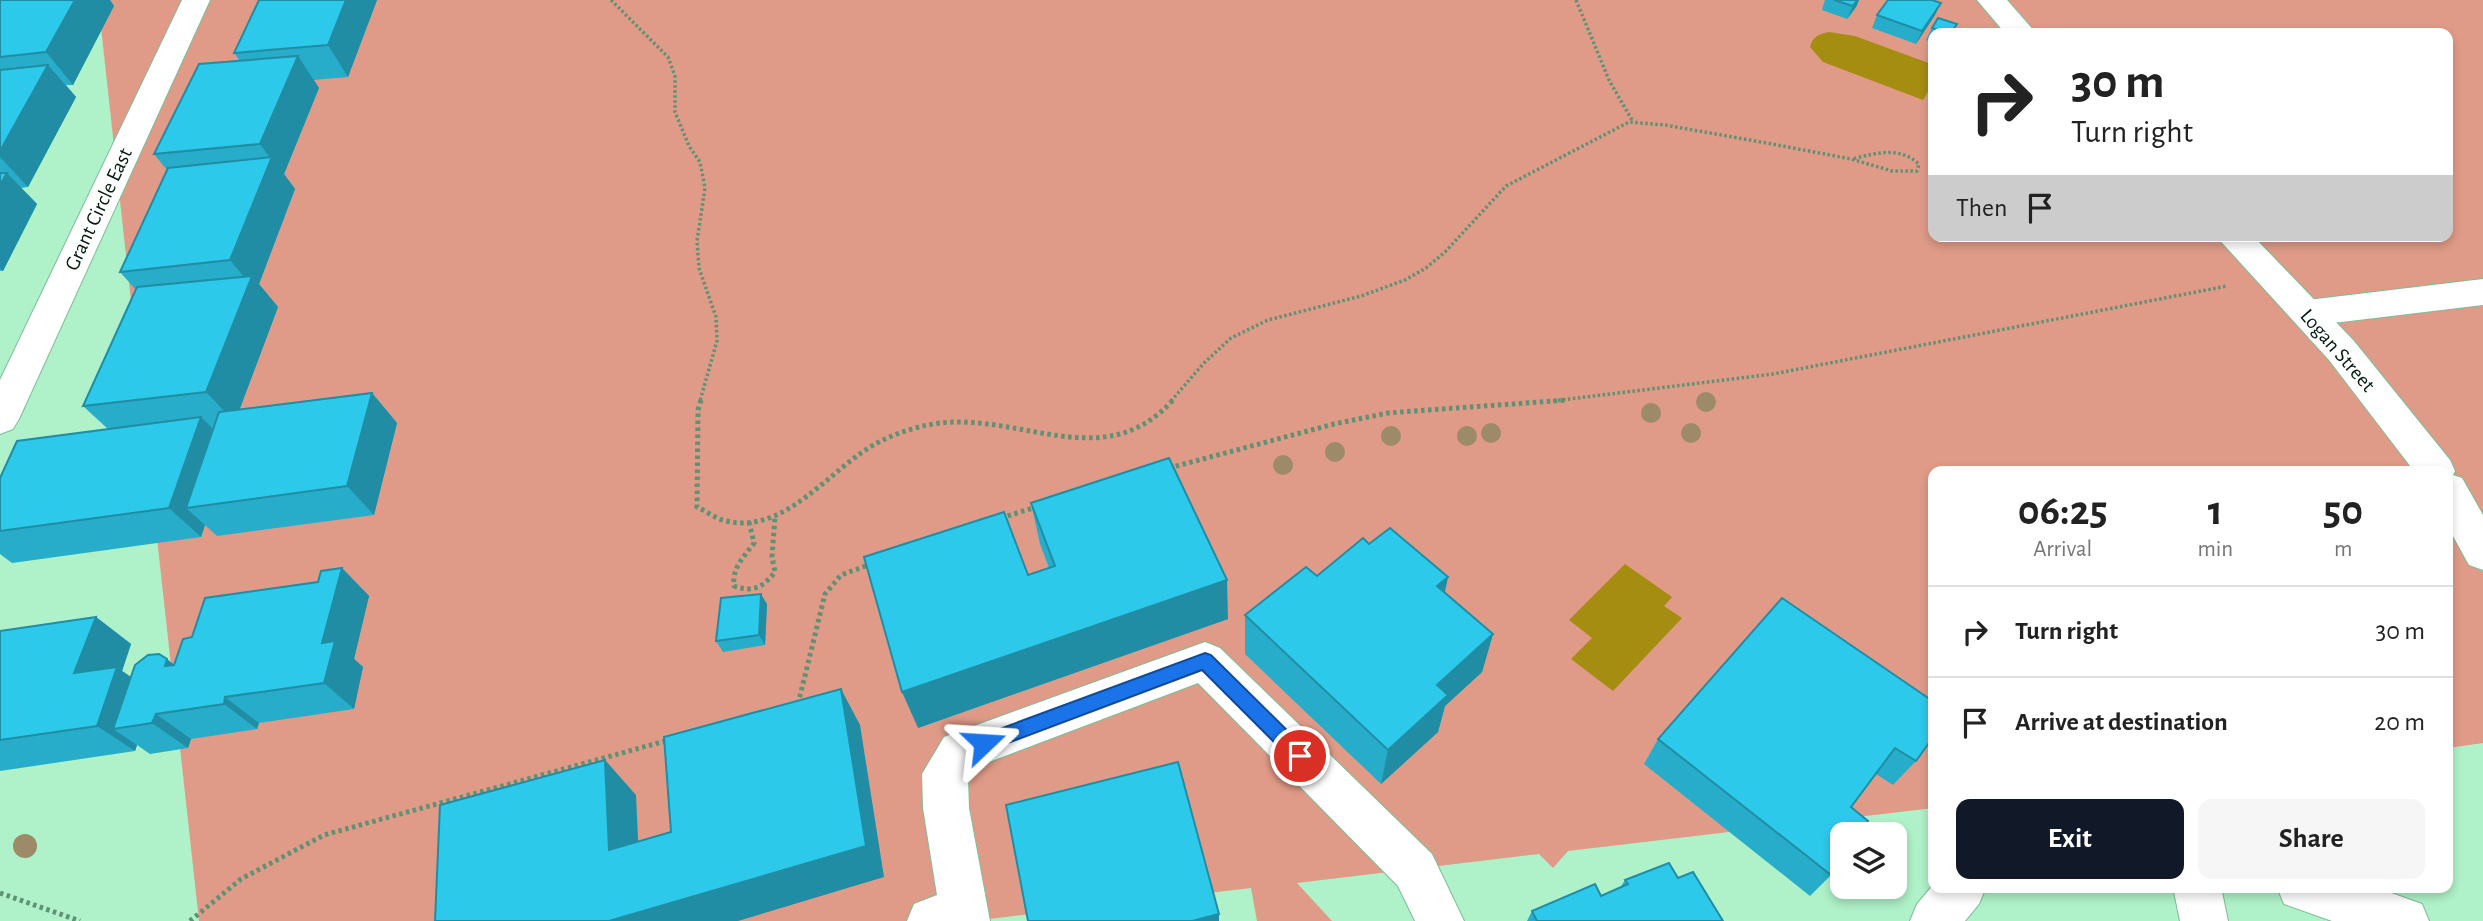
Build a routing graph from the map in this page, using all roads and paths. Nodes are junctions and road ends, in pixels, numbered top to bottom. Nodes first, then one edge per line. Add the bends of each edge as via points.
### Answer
1 (196, 0) edge
2 (611, 0) edge
3 (1576, 0) edge
4 (1990, 0) edge
5 (2016, 28) edge
6 (1632, 120) junction
7 (1852, 159) junction
8 (2238, 242) edge
9 (2237, 284) dead end
10 (2483, 292) edge
11 (2308, 313) junction
12 (0, 419) edge
13 (2433, 466) edge
14 (1156, 472) edge
15 (2453, 488) edge
16 (2483, 491) edge
17 (2453, 496) edge
18 (1042, 505) edge
19 (775, 516) junction
20 (749, 522) junction
21 (991, 522) edge
22 (2483, 553) edge
23 (878, 561) edge
24 (785, 708) edge
25 (671, 740) edge
26 (0, 893) edge
27 (1957, 893) edge
28 (2198, 893) edge
29 (2319, 893) edge
30 (954, 918) edge
31 (80, 921) edge
32 (190, 921) edge
33 (1440, 921) edge
34 (1934, 921) edge
35 (2204, 921) edge
36 (2405, 921) edge

1 - 12 street, Grant Circle East
2 - 20 path via 668,57 675,76 675,112 700,162 705,187 697,242 699,268 716,317 717,341 698,410 697,507 730,523
3 - 6 path via 1609,80
4 - 5 street
6 - 7 path
6 - 19 path via 1499,192 1427,267 1357,296 1241,331 1141,427 1115,436 1073,438 957,422 921,426 888,437
7 - 7 path via 1910,174 1917,172 1919,164 1901,152
8 - 11 street, Logan Street
9 - 14 path via 1773,374 1547,402 1388,413
10 - 11 street
11 - 13 street, Logan Street
15 - 16 street
17 - 22 street
18 - 21 path
19 - 20 path
19 - 20 path via 775,572 764,586 746,590 734,586 732,575 754,543
23 - 24 path via 841,575 825,594 798,705
25 - 32 path via 324,835 241,879
26 - 31 path
27 - 34 street
28 - 35 street
29 - 36 street
30 - 33 street via 945,774 960,752 1205,661 1415,870

